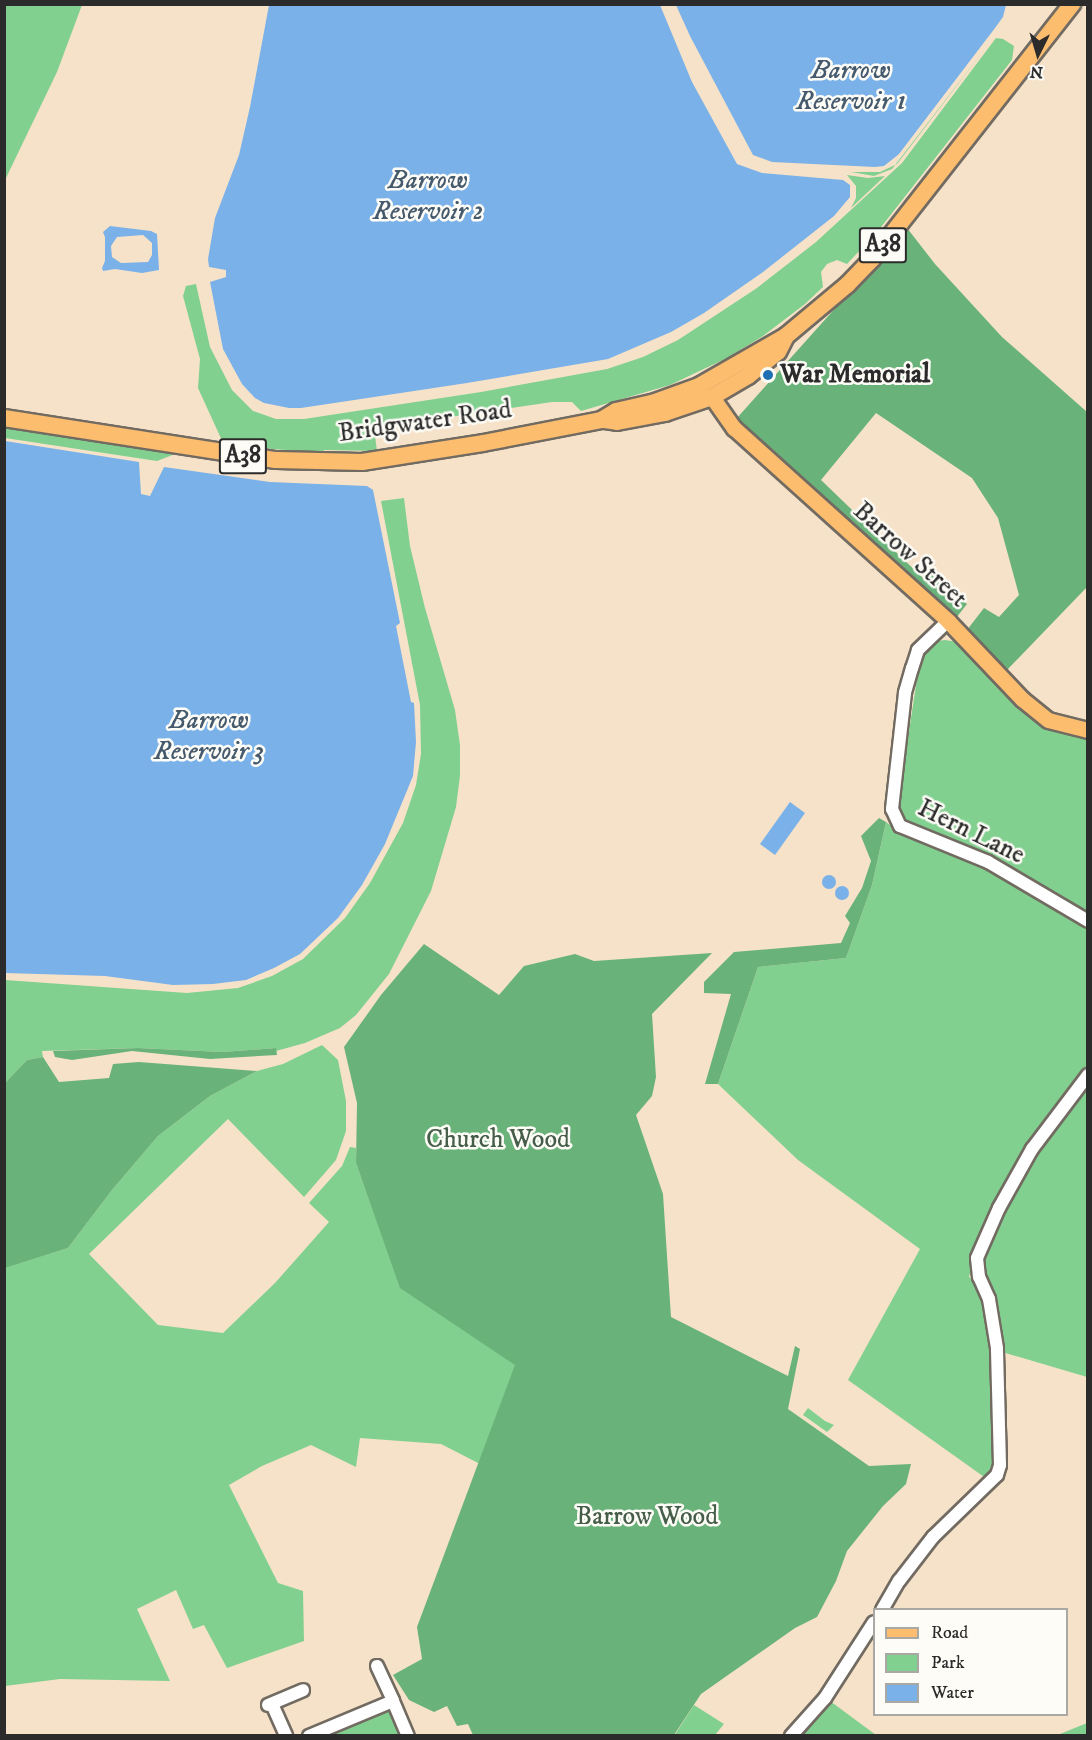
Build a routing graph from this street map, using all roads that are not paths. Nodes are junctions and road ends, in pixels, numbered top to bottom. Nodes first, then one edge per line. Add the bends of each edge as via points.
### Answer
1 (1072, 4) edge
2 (779, 340) junction
3 (717, 377) junction
4 (673, 395) junction
5 (712, 397) junction
6 (4, 418) edge
7 (601, 420) junction
8 (948, 621) junction
9 (1088, 730) edge
10 (1088, 921) edge
11 (1088, 1075) edge
12 (883, 1608) edge
13 (873, 1624) edge
14 (377, 1666) dead end
15 (303, 1689) dead end
16 (393, 1701) junction
17 (286, 1736) edge
18 (309, 1736) edge
19 (408, 1736) edge
20 (791, 1736) edge

1 - 2 highway, Bridgwater Road / A38 via 873,258 847,285
2 - 3 highway, Bridgwater Road / A38
2 - 4 highway
2 - 5 highway, Bridgwater Road / A38 via 778,352
3 - 4 highway, Bridgwater Road / A38
3 - 5 highway
4 - 5 highway via 701,390
4 - 7 highway, Bridgwater Road / A38 via 616,411
5 - 7 highway, Bridgwater Road / A38 via 665,413 617,422
5 - 8 main road, Barrow Street via 734,428
6 - 7 highway, Bridgwater Road / A38 via 276,460 362,462
8 - 9 main road, Barrow Street via 1038,713 1061,724
8 - 10 street, Hern Lane via 918,650 912,668 905,693 892,810 900,826 988,862
11 - 12 street via 1032,1149 977,1258 997,1348 997,1475 933,1537
13 - 20 street via 825,1698
14 - 16 street
15 - 17 street via 270,1705
16 - 18 street
16 - 19 street

